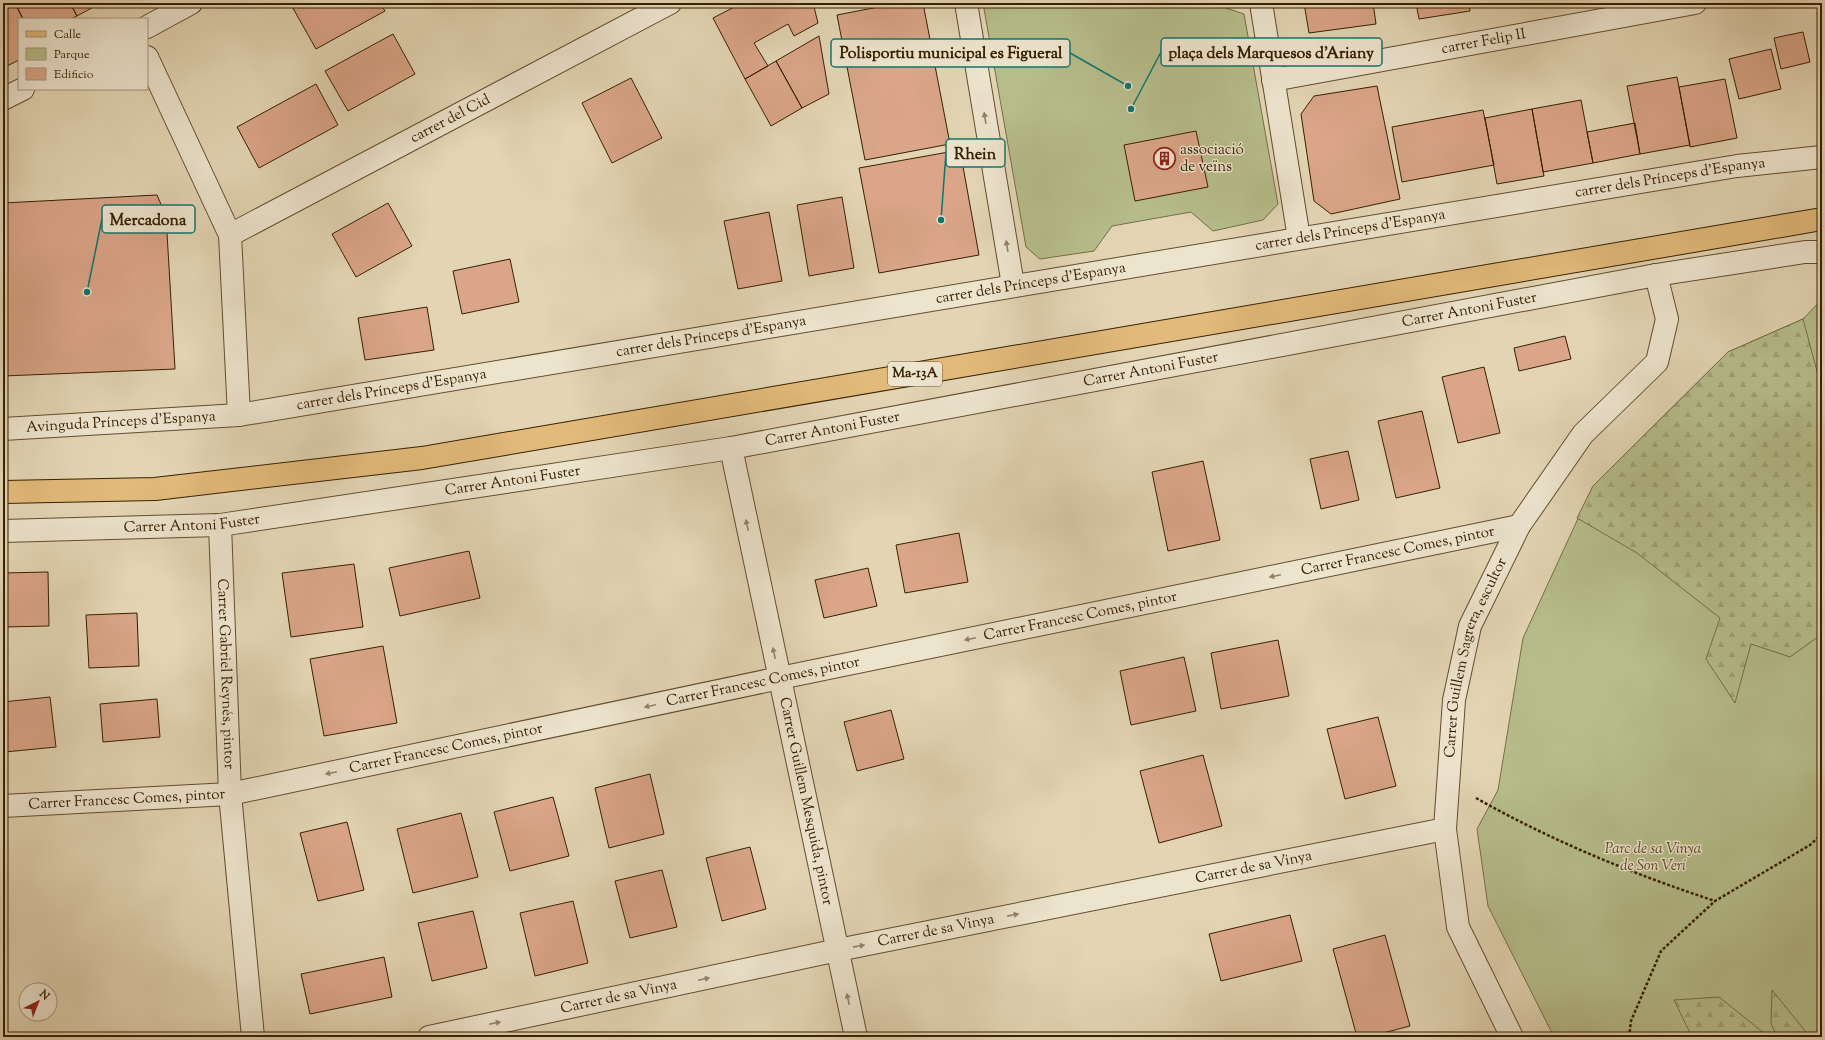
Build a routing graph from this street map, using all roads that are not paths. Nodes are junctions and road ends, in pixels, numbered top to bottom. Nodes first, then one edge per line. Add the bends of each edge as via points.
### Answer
1 (191, 3) edge
2 (670, 3) edge
3 (966, 3) edge
4 (1261, 3) edge
5 (1695, 3) edge
6 (148, 26) edge
7 (148, 59) edge
8 (1273, 80) junction
9 (21, 90) edge
10 (3, 99) edge
11 (1822, 157) edge
12 (1822, 219) edge
13 (230, 235) junction
14 (1299, 238) junction
15 (1822, 252) edge
16 (1656, 275) junction
17 (1013, 285) junction
18 (239, 415) junction
19 (3, 429) edge
20 (731, 448) junction
21 (3, 492) edge
22 (220, 525) junction
23 (1519, 526) junction
24 (3, 532) edge
25 (780, 678) junction
26 (230, 794) junction
27 (3, 806) edge
28 (1445, 829) junction
29 (838, 950) junction
30 (252, 1037) edge
31 (429, 1037) edge
32 (856, 1037) edge
33 (1512, 1037) edge

1 - 6 street
2 - 13 street, carrer del Cid
17 -> 3 street
4 - 8 street
5 - 8 street, carrer Felip II
7 - 13 street
8 - 14 street
9 - 10 street
11 - 14 street, carrer dels Prínceps d'Espanya via 1737,166
12 - 21 main road, Ma-13A via 422,458 155,489
13 - 18 street
14 - 17 street, carrer dels Prínceps d'Espanya
15 - 16 street, Carrer Antoni Fuster via 1805,252
16 - 20 street, Carrer Antoni Fuster
16 - 23 street, Carrer Guillem Sagrera, escultor via 1668,320 1656,362 1583,434
17 - 18 street, carrer dels Prínceps d'Espanya
18 - 19 street, Avinguda Prínceps d'Espanya
20 - 22 street, Carrer Antoni Fuster
25 -> 20 street, Carrer Guillem Mesquida, pintor
22 - 24 street, Carrer Antoni Fuster
22 - 26 street, Carrer Gabriel Reynés, pintor
23 -> 25 street, Carrer Francesc Comes, pintor
23 - 28 street, Carrer Guillem Sagrera, escultor via 1470,626 1454,700
25 -> 26 street, Carrer Francesc Comes, pintor
25 - 29 street, Carrer Guillem Mesquida, pintor
26 - 27 street, Carrer Francesc Comes, pintor
26 - 30 street, Carrer Gabriel Reynés, pintor
29 -> 28 street, Carrer de sa Vinya
28 - 33 street, Carrer Guillem Sagrera, escultor via 1458,927
31 -> 29 street, Carrer de sa Vinya
32 -> 29 street, Carrer Guillem Mesquida, pintor

